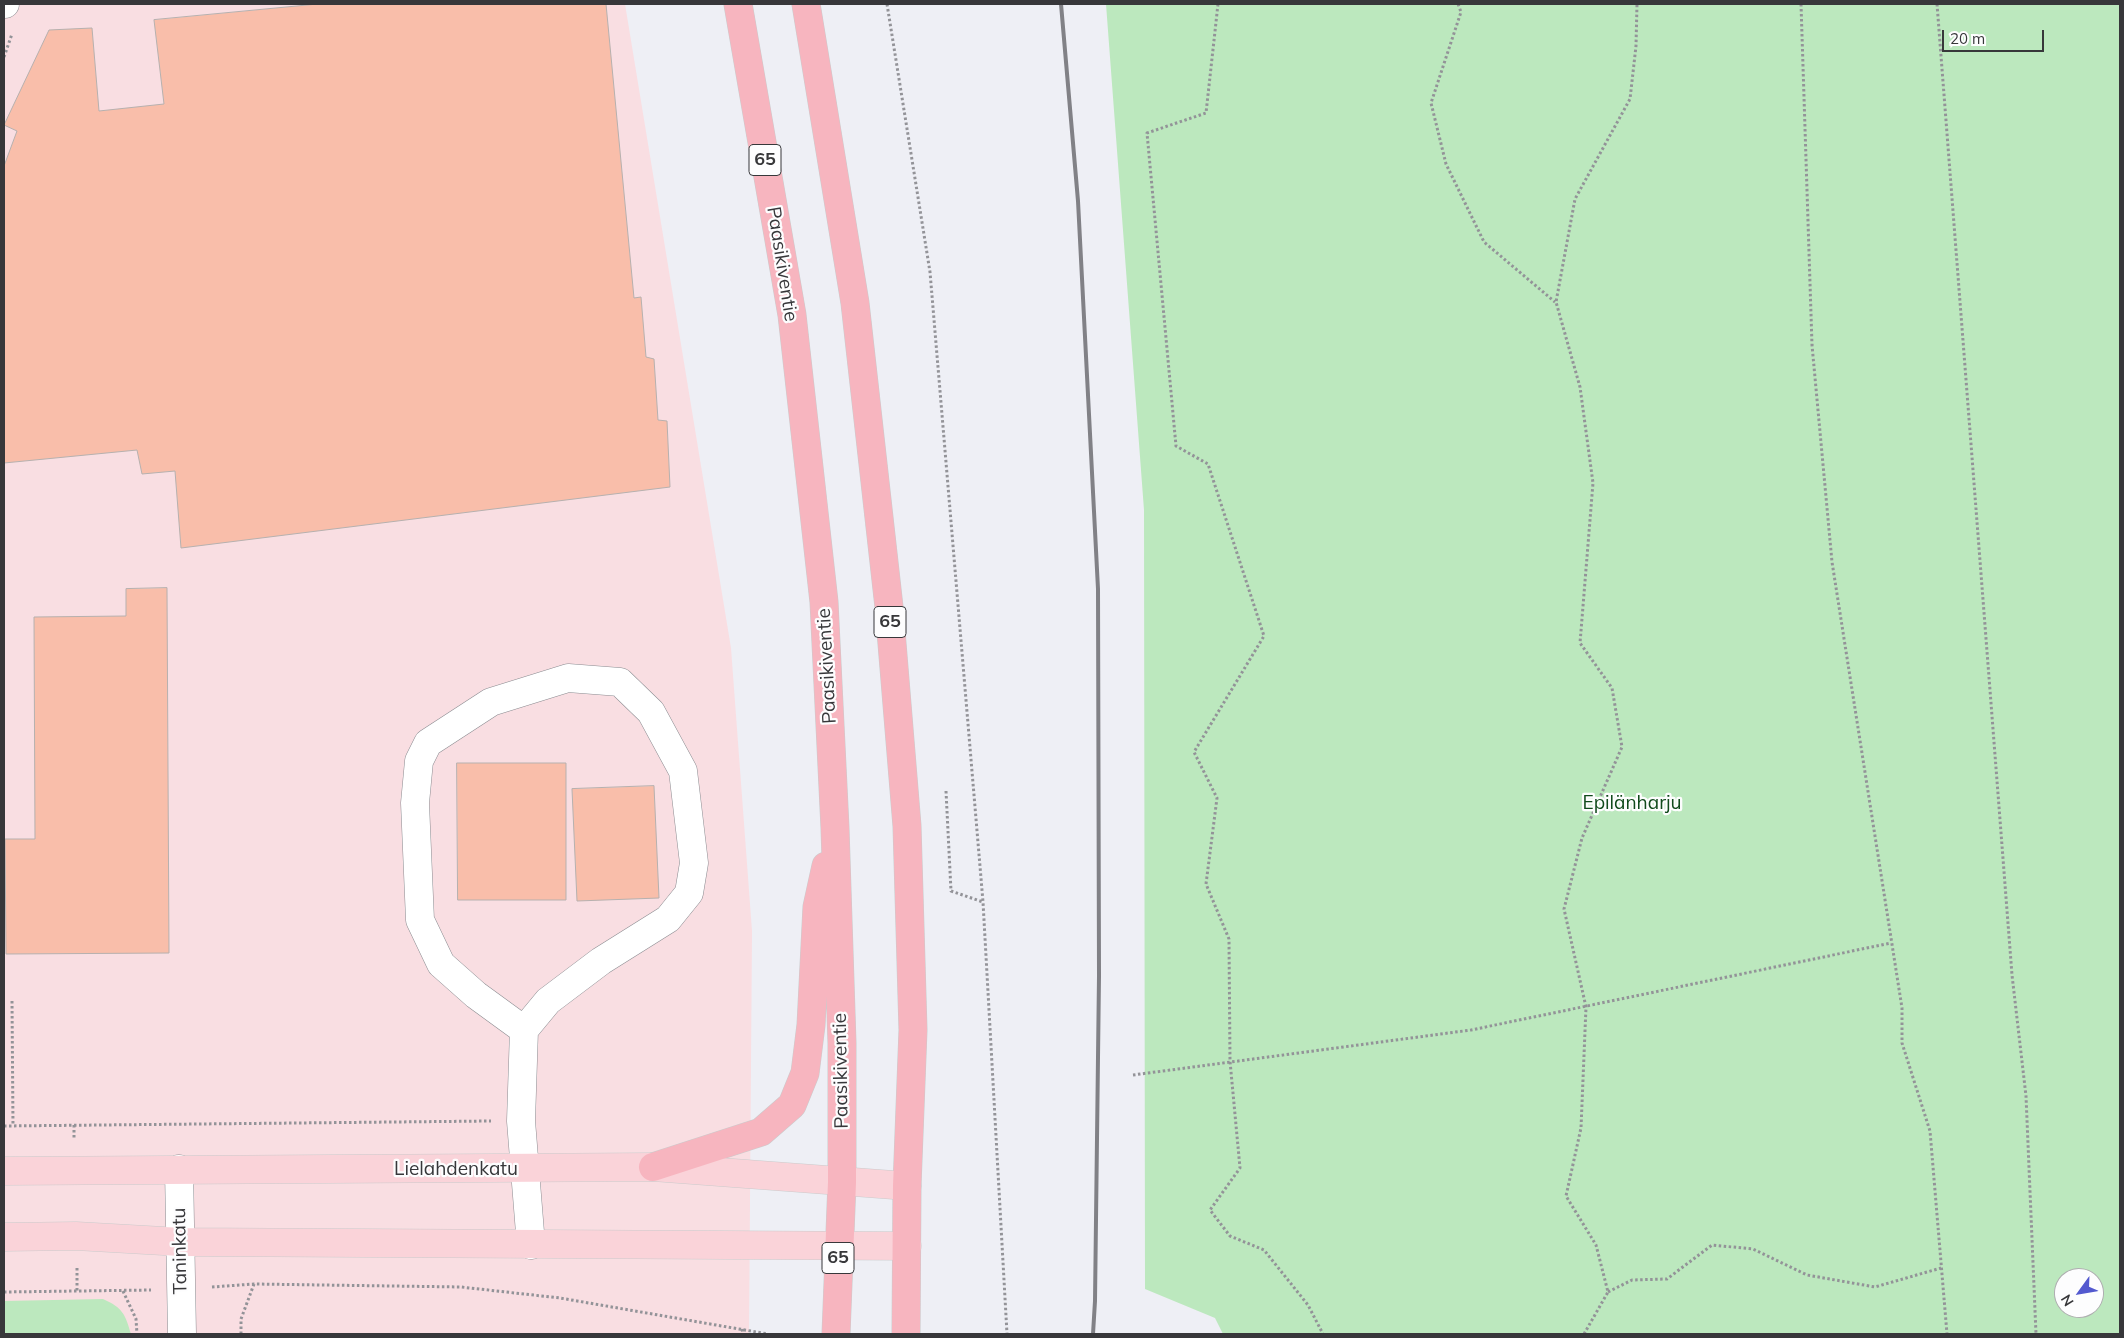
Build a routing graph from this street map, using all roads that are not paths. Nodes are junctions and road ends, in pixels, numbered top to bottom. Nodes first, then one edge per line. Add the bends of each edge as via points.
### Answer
1 (738, 4) edge
2 (806, 4) edge
3 (835, 828) junction
4 (524, 1030) junction
5 (653, 1166) junction
6 (179, 1168) junction
7 (525, 1169) junction
8 (4, 1171) edge
9 (842, 1182) junction
10 (907, 1186) junction
11 (4, 1237) edge
12 (181, 1242) junction
13 (531, 1244) junction
14 (839, 1246) junction
15 (907, 1246) junction
16 (182, 1334) edge
17 (836, 1334) edge
18 (906, 1334) edge

1 - 3 highway, Paasikiventie / 65 via 792,316 824,602
2 - 10 highway, 65 via 855,303 889,607 907,836 913,1030
3 - 5 highway via 817,908 811,1025 805,1072 792,1105 761,1132
3 - 9 highway, Paasikiventie / 65 via 842,1043
4 - 4 street via 555,996 668,919 689,893 694,864 683,771 651,712 620,682 568,678 492,702 428,743 419,761 415,804 420,920 441,964
4 - 7 street via 521,1120
5 - 7 main road, Lielahdenkatu
5 - 9 main road, Lielahdenkatu
6 - 7 main road, Lielahdenkatu
6 - 8 main road, Lielahdenkatu
6 - 12 street, Taninkatu
7 - 13 street
9 - 10 main road, Lielahdenkatu
9 - 14 highway, Paasikiventie / 65
10 - 15 highway, 65
11 - 12 main road via 76,1236
12 - 13 main road
12 - 16 street, Taninkatu
13 - 14 main road
14 - 15 main road
14 - 17 highway, Paasikiventie / 65
15 - 18 highway, 65

